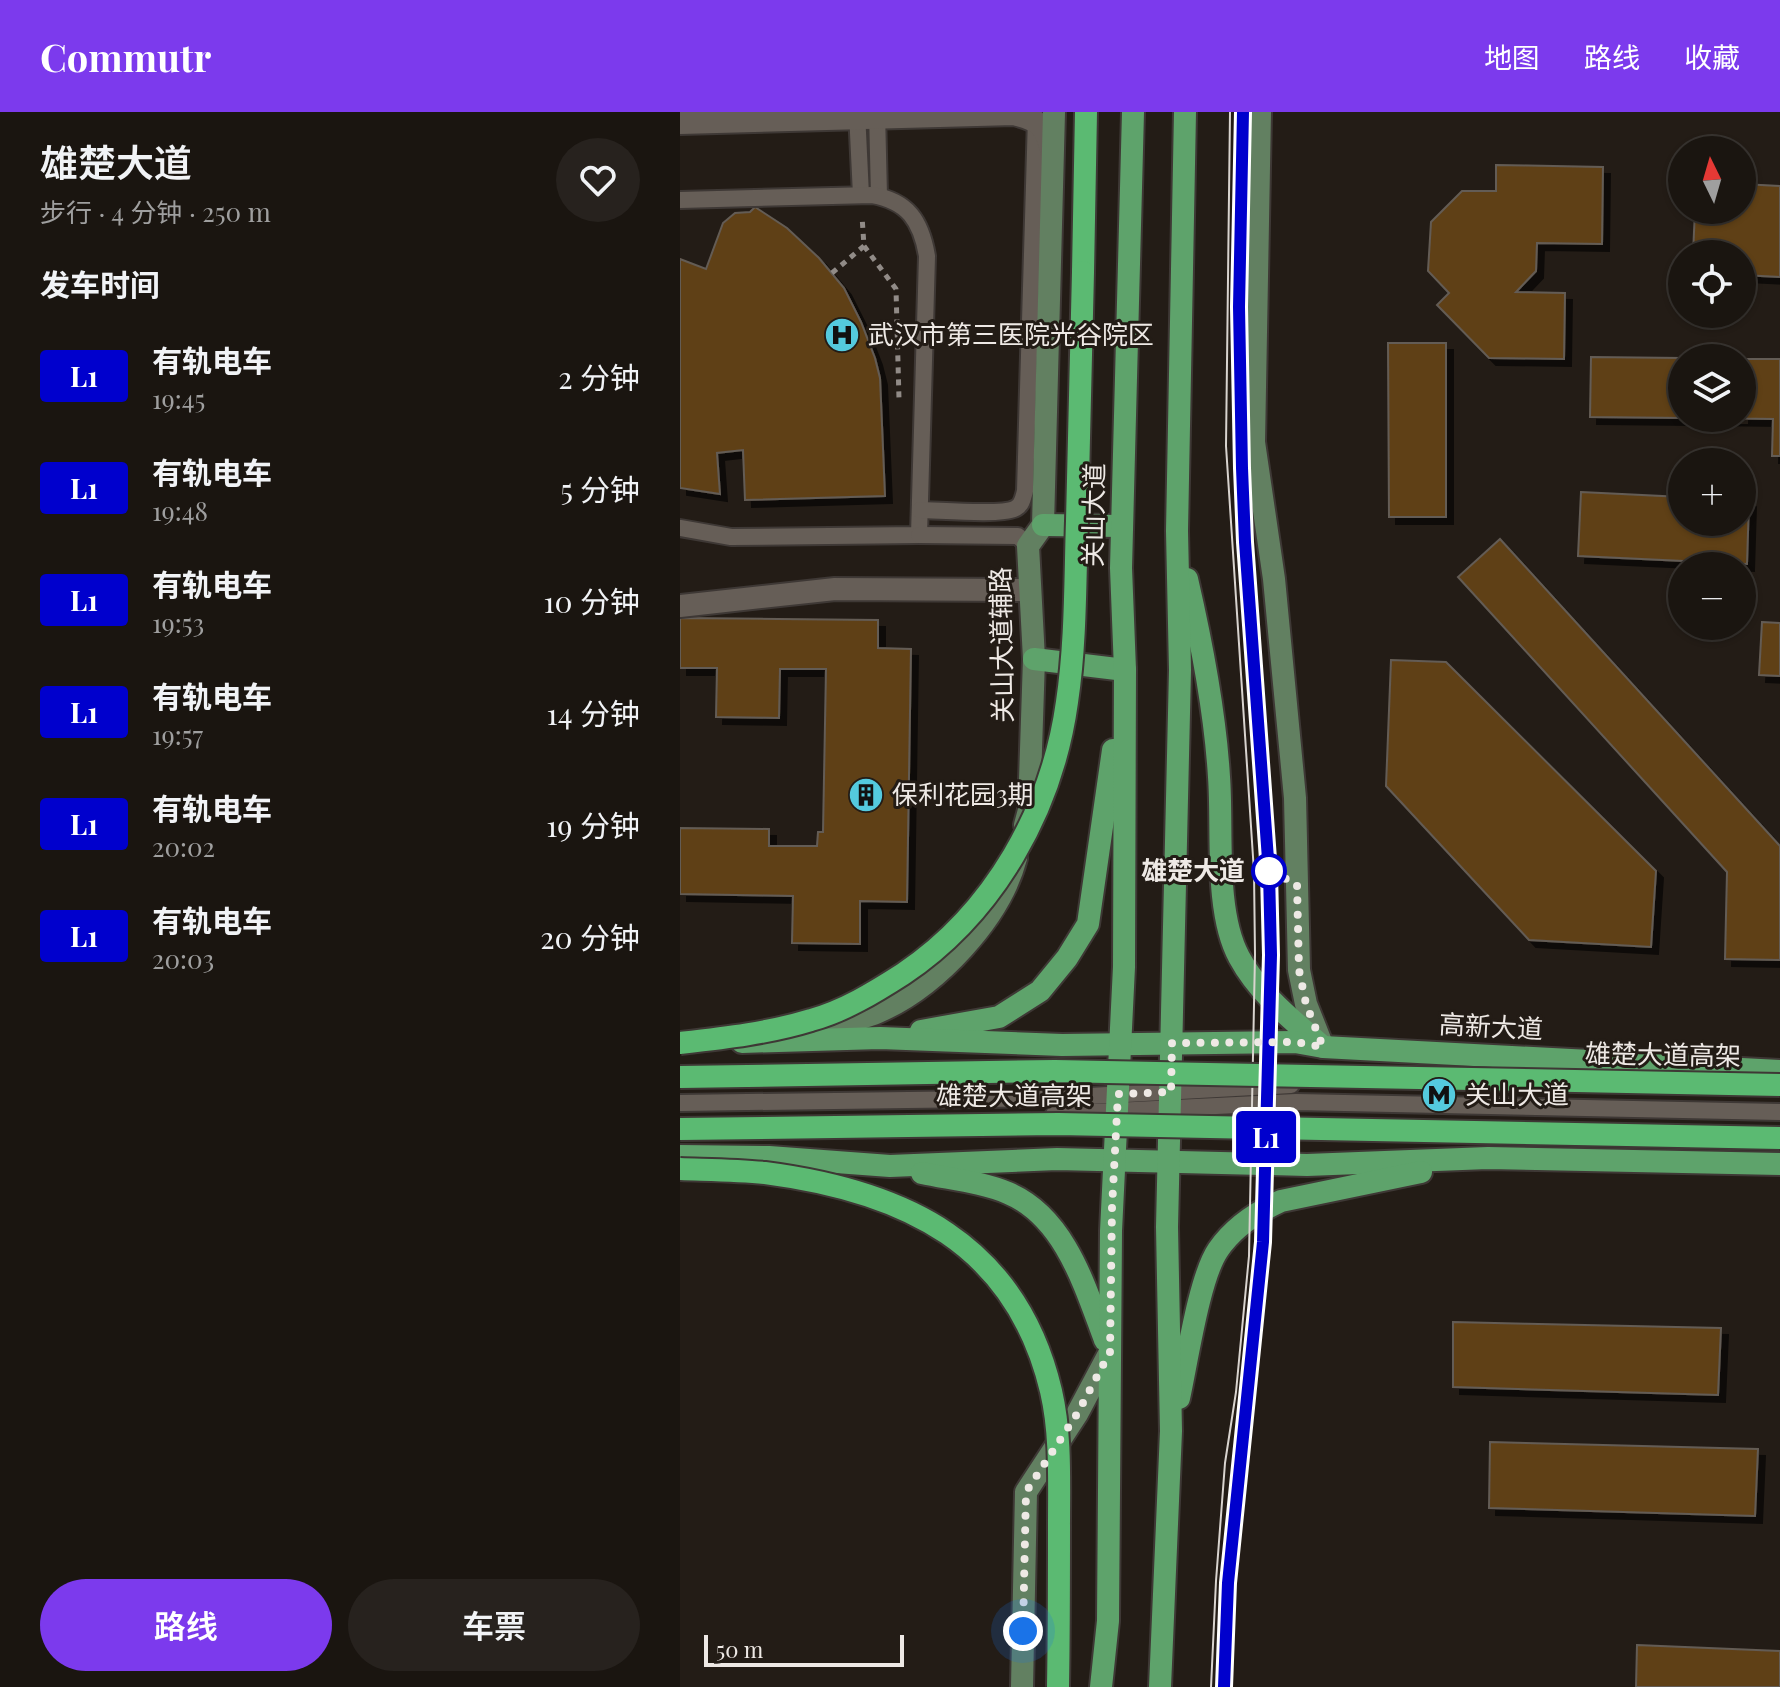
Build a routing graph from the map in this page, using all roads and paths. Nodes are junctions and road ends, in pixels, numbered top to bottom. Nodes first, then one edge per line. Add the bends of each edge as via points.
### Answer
1 (1086, 112) edge
2 (1133, 112) edge
3 (1185, 112) edge
4 (1260, 112) edge
5 (1042, 114) edge
6 (867, 115) edge
7 (680, 123) edge
8 (861, 195) junction
9 (879, 196) junction
10 (680, 200) edge
11 (864, 246) junction
12 (832, 273) dead end
13 (899, 409) dead end
14 (920, 510) junction
15 (1043, 525) junction
16 (1122, 526) junction
17 (680, 528) edge
18 (1177, 531) junction
19 (919, 535) junction
20 (1028, 546) junction
21 (1030, 590) junction
22 (680, 606) edge
23 (1034, 659) junction
24 (1125, 670) junction
25 (880, 1038) junction
26 (773, 1041) junction
27 (680, 1043) edge
28 (1172, 1043) junction
29 (1120, 1044) junction
30 (1323, 1047) junction
31 (1780, 1071) edge
32 (680, 1077) edge
33 (1780, 1085) edge
34 (1780, 1095) edge
35 (1171, 1100) junction
36 (680, 1103) edge
37 (1117, 1103) junction
38 (1780, 1112) edge
39 (680, 1123) edge
40 (680, 1129) edge
41 (1780, 1138) edge
42 (680, 1156) edge
43 (1488, 1158) junction
44 (1114, 1161) junction
45 (1169, 1162) junction
46 (1780, 1164) edge
47 (890, 1166) junction
48 (680, 1169) edge
49 (1110, 1352) junction
50 (1171, 1431) junction
51 (1022, 1687) edge
52 (1058, 1687) edge
53 (1101, 1687) edge
54 (1160, 1687) edge

1 - 27 highway, bridge via 1072,644 1067,704 1039,806 1002,877 961,926 873,994 814,1020
2 - 16 main road, 关山大道
3 - 18 main road
4 - 30 main road via 1254,442 1274,579 1295,798 1299,970
5 - 6 street
5 - 14 lane via 1025,491 1014,510
5 - 15 main road via 1053,155
6 - 7 street
6 - 8 lane
6 - 9 lane
8 - 9 lane
8 - 10 lane
8 - 11 path
9 - 14 lane via 905,207 924,237 927,256
11 - 12 path
11 - 13 path via 896,289
14 - 19 lane
15 - 16 main road
15 - 20 main road, 关山大道辅路
16 - 24 main road, 关山大道
17 - 19 lane via 731,537
18 - 28 main road via 1180,670
18 - 30 main road via 1207,668 1230,929 1238,955 1270,1000
19 - 20 lane via 1018,536
20 - 21 main road, 关山大道辅路
21 - 22 street via 835,589
21 - 23 main road, 关山大道辅路
23 - 24 main road
23 - 26 main road, 关山大道辅路 via 1029,810 1010,879 989,917 919,990 877,1012
24 - 25 main road via 1088,924 1067,958 1040,991 999,1017
24 - 29 main road, 关山大道
25 - 26 main road
25 - 29 main road
26 - 27 main road
28 - 29 main road
28 - 30 main road, 高新大道 via 1295,1042
28 - 35 main road
29 - 37 main road, 关山大道
30 - 31 main road, 高新大道
32 - 33 highway, 雄楚大道高架, bridge via 1055,1071
34 - 35 lane via 1296,1085
35 - 37 lane
35 - 38 lane
35 - 45 main road
36 - 37 lane via 1053,1098
37 - 39 lane
37 - 44 main road, 关山大道
40 - 41 highway, 雄楚大道高架, bridge via 1058,1124
42 - 47 main road
43 - 45 main road via 1307,1165
43 - 46 main road
43 - 50 main road via 1281,1201 1229,1236 1207,1273
44 - 45 main road
44 - 47 main road
44 - 49 main road, 关山大道
45 - 50 main road
47 - 49 main road via 1004,1191 1040,1215 1068,1250
48 - 52 highway, bridge via 811,1181 908,1209 951,1234 1006,1291 1040,1357 1053,1402 1059,1465
49 - 51 main road via 1026,1492
49 - 53 main road, 关山大道 via 1108,1621
50 - 54 main road

